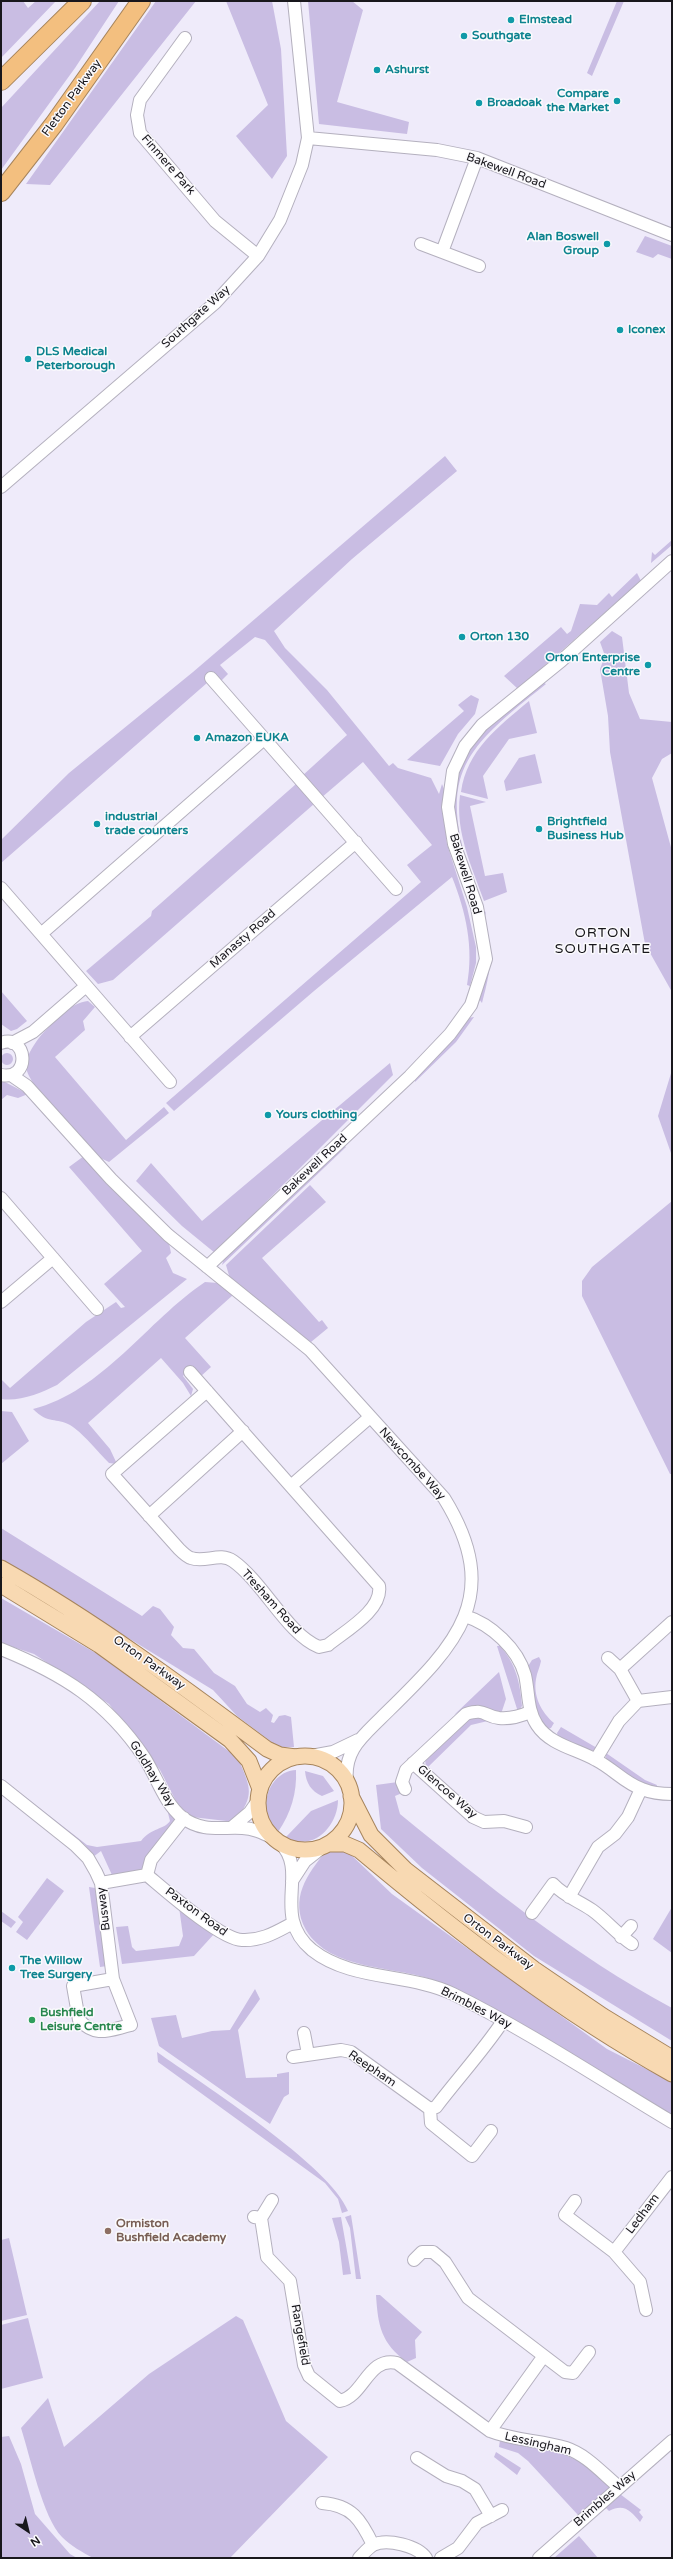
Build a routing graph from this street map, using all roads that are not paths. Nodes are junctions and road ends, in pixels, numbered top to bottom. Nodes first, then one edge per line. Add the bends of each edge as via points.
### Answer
1 (82, 1) edge
2 (141, 1) edge
3 (294, 1) edge
4 (185, 38) dead end
5 (1, 81) edge
6 (308, 138) junction
7 (38, 146) junction
8 (477, 158) junction
9 (1, 192) edge
10 (1, 199) edge
11 (672, 235) edge
12 (421, 244) dead end
13 (442, 252) junction
14 (258, 256) junction
15 (479, 266) dead end
16 (1, 487) edge
17 (672, 560) edge
18 (211, 678) dead end
19 (264, 739) junction
20 (356, 842) junction
21 (1, 888) edge
22 (396, 889) dead end
23 (41, 934) junction
24 (86, 986) junction
25 (33, 1032) junction
26 (130, 1037) junction
27 (5, 1042) edge
28 (22, 1060) junction
29 (6, 1075) edge
30 (170, 1082) dead end
31 (28, 1086) junction
32 (1, 1198) edge
33 (52, 1258) junction
34 (207, 1266) junction
35 (1, 1302) edge
36 (96, 1309) dead end
37 (190, 1372) dead end
38 (207, 1391) junction
39 (370, 1417) junction
40 (243, 1431) junction
41 (292, 1485) junction
42 (149, 1516) junction
43 (1, 1568) edge
44 (1, 1585) edge
45 (465, 1616) junction
46 (672, 1622) edge
47 (1, 1649) edge
48 (608, 1658) dead end
49 (620, 1670) junction
50 (672, 1697) edge
51 (638, 1701) junction
52 (530, 1712) junction
53 (360, 1739) junction
54 (303, 1756) junction
55 (596, 1760) junction
56 (413, 1763) junction
57 (347, 1781) junction
58 (1, 1786) edge
59 (405, 1789) dead end
60 (641, 1789) junction
61 (672, 1794) edge
62 (258, 1795) junction
63 (351, 1796) junction
64 (184, 1818) junction
65 (526, 1827) dead end
66 (232, 1828) junction
67 (276, 1841) junction
68 (326, 1845) junction
69 (147, 1875) junction
70 (291, 1882) junction
71 (101, 1883) junction
72 (570, 1897) junction
73 (532, 1913) dead end
74 (293, 1923) junction
75 (631, 1926) dead end
76 (621, 1937) junction
77 (632, 1944) dead end
78 (113, 1979) junction
79 (504, 2021) junction
80 (304, 2033) dead end
81 (308, 2054) junction
82 (293, 2057) dead end
83 (672, 2058) edge
84 (672, 2074) edge
85 (430, 2109) junction
86 (672, 2122) edge
87 (491, 2131) dead end
88 (672, 2177) edge
89 (272, 2200) dead end
90 (575, 2201) dead end
91 (614, 2252) junction
92 (414, 2260) dead end
93 (646, 2310) dead end
94 (589, 2352) dead end
95 (543, 2357) junction
96 (490, 2431) junction
97 (672, 2441) edge
98 (417, 2458) dead end
99 (619, 2487) junction
100 (322, 2503) dead end
101 (502, 2510) dead end
102 (491, 2516) junction
103 (373, 2545) junction
104 (359, 2558) edge
105 (426, 2558) edge
106 (441, 2558) edge
107 (539, 2558) edge

1 - 5 highway
2 - 7 highway, Fletton Parkway
3 - 6 street, Southgate Way
4 - 14 street, Finmere Park via 140,100 137,115 140,133 215,221
6 - 8 street, Bakewell Road via 437,150
6 - 14 street, Southgate Way via 302,165 280,220
7 - 9 highway, Fletton Parkway
7 - 10 highway
8 - 11 street, Bakewell Road
8 - 13 street
12 - 13 street
13 - 15 street
14 - 16 street, Southgate Way via 215,303
17 - 34 street, Bakewell Road via 561,661 482,725 465,746 453,771 448,807 454,844 476,907 486,959 471,1005 450,1034 410,1076
18 - 19 street
19 - 20 street
19 - 23 street
20 - 22 street
20 - 26 street, Manasty Road
21 - 23 street
23 - 24 street
24 - 25 street
24 - 26 street
25 - 27 street
25 - 28 street
26 - 30 street
27 - 28 street via 17,1046
28 - 29 street
28 - 31 street
29 - 31 street
31 - 34 street, Newcombe Way via 111,1179 168,1236
32 - 33 street
33 - 35 street
33 - 36 street
34 - 39 street, Newcombe Way via 310,1350
37 - 38 street, Tresham Road
38 - 40 street, Tresham Road
38 - 42 street, Tresham Road via 112,1474
39 - 41 street
39 - 45 street, Newcombe Way via 444,1498 455,1516 467,1543 472,1568
40 - 41 street, Tresham Road
40 - 42 street
41 - 42 street, Tresham Road via 379,1586 380,1593 376,1606 328,1645 319,1647 305,1639 257,1583 232,1561 219,1557 191,1558 179,1549
43 - 54 main road, Orton Parkway via 107,1633 267,1749 280,1755
44 - 62 main road, Orton Parkway via 99,1645 230,1740 249,1761
45 - 52 street via 476,1619 519,1658 525,1675
45 - 53 street, Newcombe Way via 453,1641 434,1666
46 - 49 street
47 - 64 street, Goldhay Way via 32,1661 80,1688 100,1704 134,1742 170,1803
48 - 49 street
49 - 51 street
50 - 51 street
51 - 55 street via 619,1721
52 - 55 street via 548,1737
52 - 56 street, Glencoe Way via 517,1717 499,1718 479,1710 466,1714
53 - 54 street, Newcombe Way via 332,1752
53 - 57 street, Newcombe Way via 346,1763
54 - 57 main road via 332,1764
54 - 62 main road via 273,1768
55 - 60 street
56 - 59 street, Glencoe Way via 403,1776
56 - 65 street, Glencoe Way via 473,1817 484,1822 504,1816
57 - 63 main road
58 - 71 street, Busway via 75,1844 88,1858
60 - 61 street
60 - 72 street via 628,1817 615,1834 598,1847
62 - 66 street via 250,1812
62 - 67 main road via 259,1815 264,1828
63 - 68 main road via 349,1818 337,1837
63 - 83 main road, Orton Parkway via 371,1835 406,1870 541,1973 603,2016
64 - 66 street, Goldhay Way via 209,1829
64 - 69 street via 151,1860
66 - 67 street, Goldhay Way via 253,1829
67 - 68 main road via 297,1850 315,1849
67 - 70 street, Brimbles Way via 290,1856
68 - 70 street via 305,1861
68 - 84 main road, Orton Parkway via 345,1844 359,1850 466,1937 526,1981
69 - 71 street
69 - 74 street, Paxton Road via 229,1937 240,1940 258,1939
70 - 74 street, Brimbles Way via 290,1908
71 - 78 street, Busway
72 - 73 street via 553,1884
72 - 76 street via 591,1909
74 - 79 street, Brimbles Way via 303,1941 323,1956 343,1966 408,1980 452,1993
75 - 76 street
76 - 77 street
78 - 78 street, Busway via 131,2025 97,2032 90,2030 78,2020 73,1986
79 - 85 street via 436,2107
79 - 86 street, Brimbles Way
80 - 81 street
81 - 82 street, Reepham
81 - 85 street, Reepham via 341,2050 351,2052
85 - 87 street via 431,2123 472,2156
88 - 91 street, Ledham
89 - 96 street, Rangefield via 258,2218 267,2257 290,2281 304,2365 309,2376 340,2401 349,2399 381,2363 397,2363
90 - 91 street via 565,2215
91 - 93 street via 640,2282
92 - 95 street via 422,2252 433,2252 445,2262 468,2298
94 - 95 street via 573,2373 565,2372
95 - 96 street, Lessingham
96 - 99 street, Lessingham via 506,2438 567,2448 584,2457
97 - 99 street, Brimbles Way
98 - 102 street via 446,2476 475,2489
99 - 107 street, Brimbles Way
100 - 103 street via 339,2504 355,2515 365,2527
101 - 102 street
102 - 106 street via 477,2523 458,2548
103 - 104 street
103 - 105 street via 403,2545 422,2553

